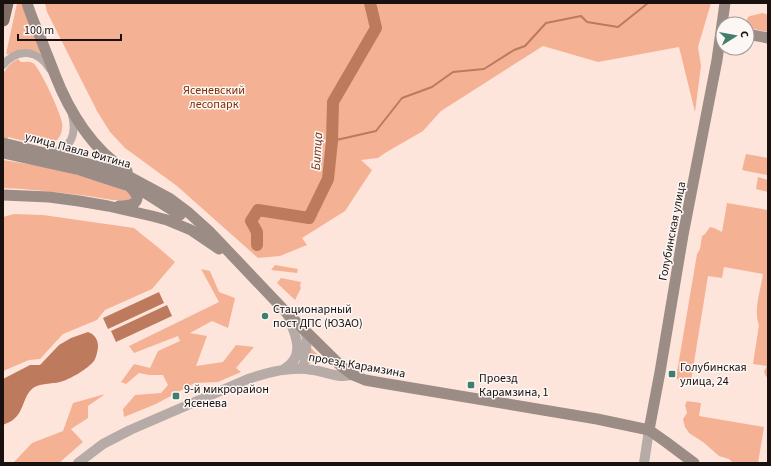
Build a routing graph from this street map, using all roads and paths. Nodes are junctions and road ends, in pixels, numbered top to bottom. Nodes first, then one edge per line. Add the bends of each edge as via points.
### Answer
1 (7, 3) edge
2 (27, 3) edge
3 (724, 3) edge
4 (723, 16) edge
5 (3, 20) edge
6 (755, 36) edge
7 (768, 38) edge
8 (718, 56) edge
9 (3, 65) edge
10 (55, 76) junction
11 (68, 105) junction
12 (8, 149) edge
13 (46, 153) junction
14 (129, 186) junction
15 (159, 192) junction
16 (5, 196) edge
17 (108, 206) junction
18 (236, 261) junction
19 (285, 310) junction
20 (304, 329) junction
21 (302, 369) junction
22 (284, 370) junction
23 (353, 375) junction
24 (649, 430) junction
25 (78, 463) edge
26 (644, 463) edge
27 (694, 463) edge

1 - 5 highway
2 - 10 main road
3 - 4 main road, Голубинская улица
6 - 7 main road
8 - 24 main road, Голубинская улица
9 - 10 street via 18,55 34,54 47,64
10 - 11 main road
11 - 13 street via 74,121 72,139 62,149
11 - 15 main road via 103,153
12 - 13 main road, улица Павла Фитина
12 - 14 main road, улица Павла Фитина
13 - 15 main road, улица Павла Фитина via 110,170
14 - 17 main road via 137,196 133,204 127,207
14 - 18 main road, улица Павла Фитина via 147,194 187,220
15 - 18 main road, улица Павла Фитина via 189,213
16 - 17 main road via 49,198
17 - 18 main road via 167,220 191,230
18 - 19 main road, улица Павла Фитина
19 - 20 main road, улица Павла Фитина
19 - 22 street, улица Павла Фитина via 296,334 298,349 292,365
20 - 21 street via 307,338
20 - 23 main road, улица Павла Фитина
21 - 22 street, проезд Карамзина
21 - 23 street, проезд Карамзина via 341,376
22 - 25 street, проезд Карамзина via 248,379 130,430 103,444
23 - 24 main road, проезд Карамзина via 365,380
24 - 26 street, Голубинская улица
24 - 27 main road

